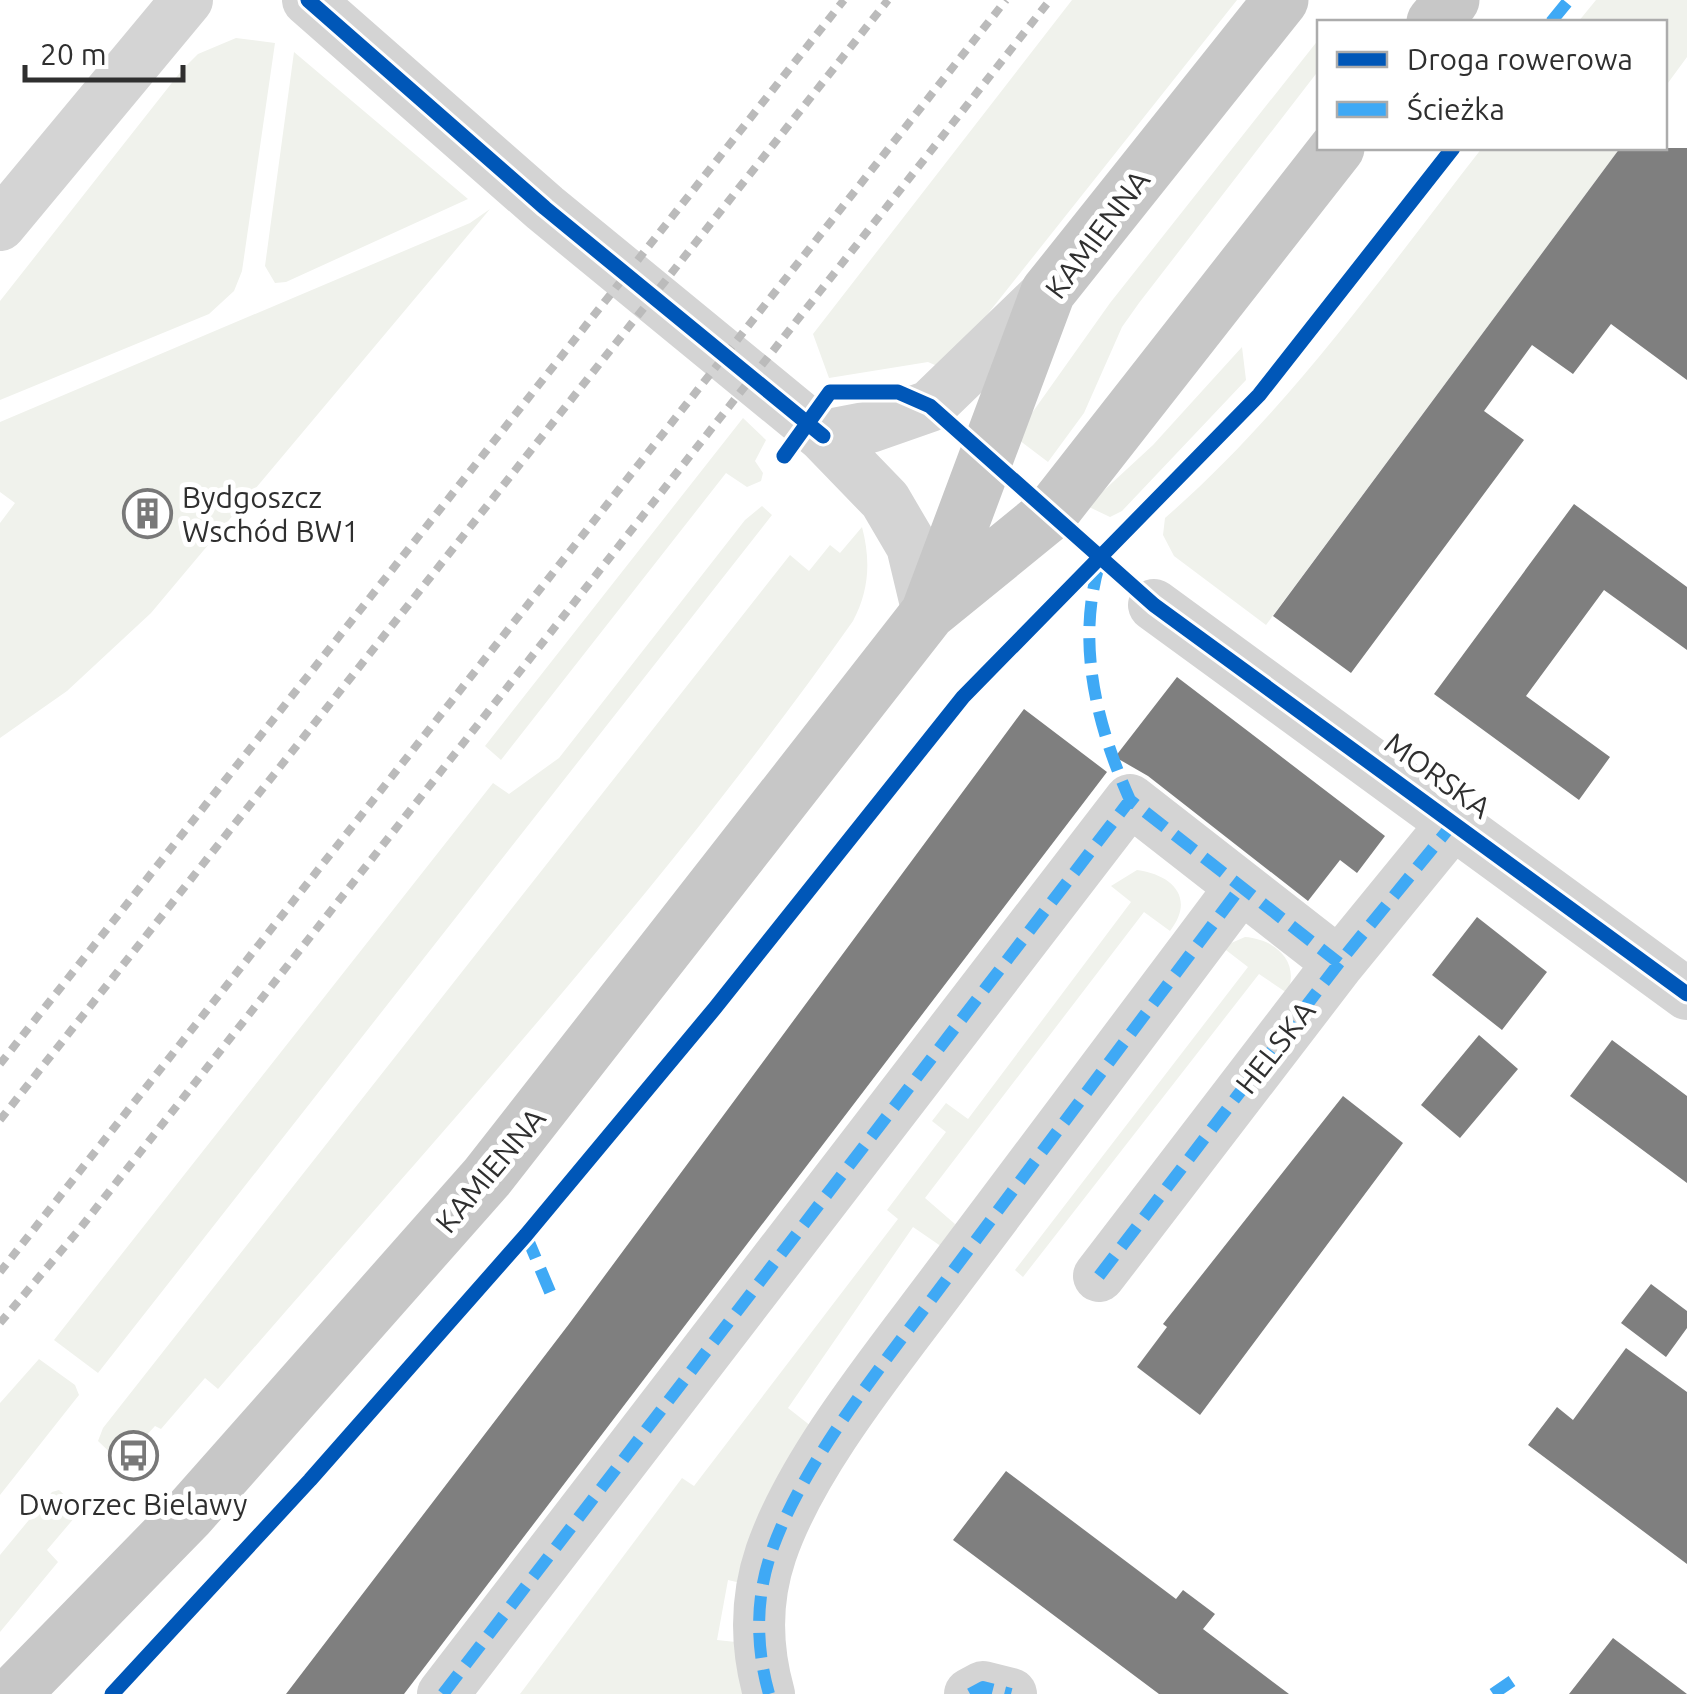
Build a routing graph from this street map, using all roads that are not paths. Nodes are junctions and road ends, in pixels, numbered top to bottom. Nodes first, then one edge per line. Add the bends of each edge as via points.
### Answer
1 (186, 0) edge
2 (308, 0) edge
3 (1281, 0) edge
4 (1452, 0) edge
5 (1436, 20) edge
6 (1334, 150) edge
7 (0, 224) edge
8 (1048, 292) junction
9 (823, 436) junction
10 (1154, 605) dead end
11 (928, 613) junction
12 (1455, 821) junction
13 (1241, 886) junction
14 (1339, 963) junction
15 (1687, 994) edge
16 (1099, 1276) dead end
17 (13, 1694) edge
18 (443, 1694) edge
19 (769, 1694) edge
20 (970, 1694) edge
21 (1011, 1694) edge

1 - 7 street
2 - 9 street via 545,208
3 - 8 main road, KAMIENNA
4 - 5 main road
6 - 11 main road, KAMIENNA via 1052,512
8 - 9 street via 930,406
8 - 11 main road, KAMIENNA
9 - 11 street via 885,500 912,546
10 - 12 street, MORSKA
11 - 17 main road, KAMIENNA via 487,1177 188,1515
12 - 14 street, HELSKA
12 - 15 street, MORSKA
13 - 14 street
13 - 18 street via 1130,800
13 - 19 street via 892,1352 796,1499 770,1556 758,1616 759,1659
14 - 16 street, HELSKA
20 - 21 street via 983,1688

